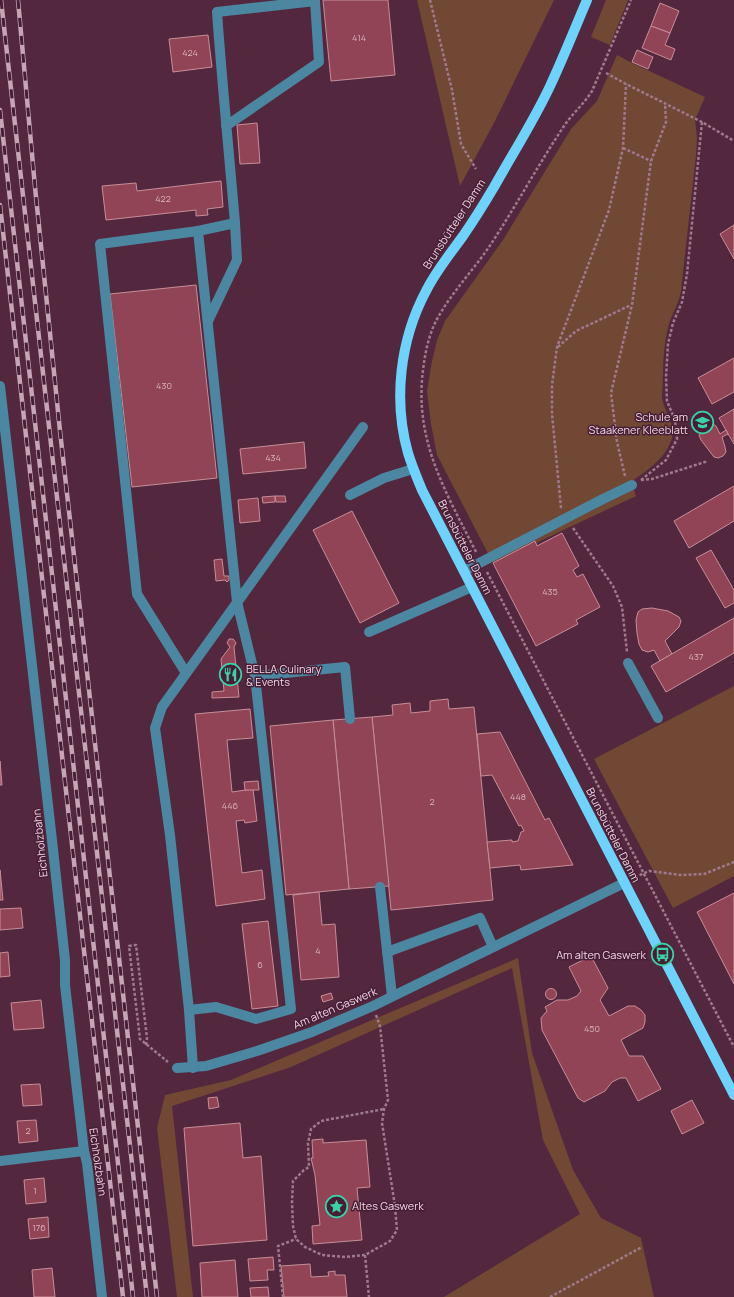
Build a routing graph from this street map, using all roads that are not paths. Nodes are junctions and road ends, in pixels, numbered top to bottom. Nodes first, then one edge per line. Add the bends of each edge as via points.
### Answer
1 (587, 0) edge
2 (226, 126) junction
3 (235, 223) junction
4 (198, 231) junction
5 (208, 321) junction
6 (0, 386) edge
7 (363, 427) dead end
8 (3, 443) edge
9 (413, 469) junction
10 (634, 484) road end
11 (350, 495) dead end
12 (464, 571) junction
13 (472, 588) junction
14 (237, 602) junction
15 (369, 632) dead end
16 (628, 663) road end
17 (186, 673) junction
18 (255, 676) junction
19 (658, 718) dead end
20 (350, 719) dead end
21 (624, 883) junction
22 (380, 887) dead end
23 (493, 947) junction
24 (387, 952) junction
25 (392, 996) junction
26 (189, 1010) junction
27 (177, 1068) road end
28 (193, 1068) junction
29 (734, 1095) edge
30 (84, 1151) junction
31 (0, 1161) edge
32 (102, 1297) edge

1 - 9 main road, Brunsbütteler Damm via 538,110 479,212 436,273 414,317 405,345 400,402 402,425
2 - 2 street via 217,12 315,1 319,62
2 - 3 street
3 - 4 street
3 - 5 street via 237,260
4 - 5 street
4 - 17 street via 100,244 137,594
5 - 14 street
6 - 8 street, Eichholzbahn
7 - 14 street
8 - 30 street, Eichholzbahn via 52,840
9 - 11 street via 384,478
9 - 12 main road, Brunsbütteler Damm
10 - 12 street
12 - 13 main road, Brunsbütteler Damm
13 - 15 street
13 - 21 main road, Brunsbütteler Damm
14 - 17 street
14 - 18 street
16 - 19 street
17 - 26 street via 162,707 155,728 170,835
18 - 20 street via 345,667
18 - 26 street via 291,1009 256,1019 216,1007
21 - 23 street, Am alten Gaswerk
21 - 29 main road, Brunsbütteler Damm
22 - 24 street
23 - 24 street via 480,918
23 - 25 street, Am alten Gaswerk
24 - 25 street
25 - 28 street, Am alten Gaswerk via 312,1032 257,1051
26 - 28 street
27 - 28 street, Am alten Gaswerk
30 - 31 street
30 - 32 street, Eichholzbahn

